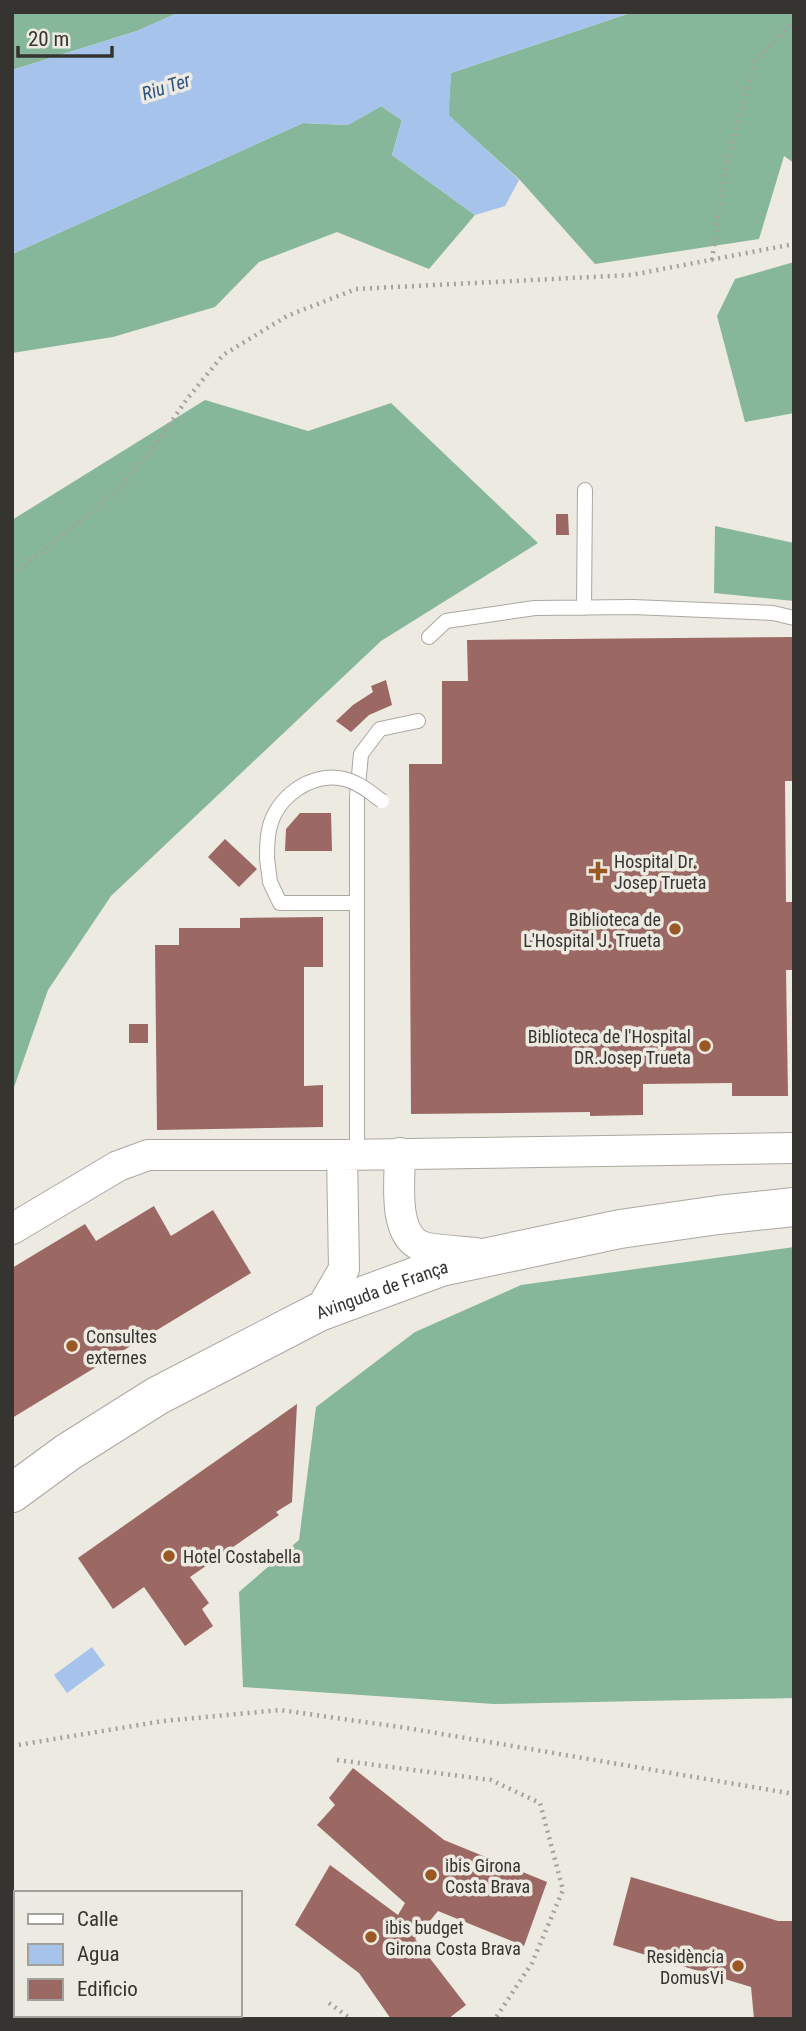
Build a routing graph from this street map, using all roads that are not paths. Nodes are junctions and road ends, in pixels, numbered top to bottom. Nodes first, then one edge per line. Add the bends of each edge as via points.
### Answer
1 (585, 491) dead end
2 (584, 608) junction
3 (794, 618) edge
4 (429, 637) dead end
5 (418, 721) dead end
6 (382, 801) dead end
7 (357, 903) junction
8 (794, 1148) edge
9 (400, 1153) junction
10 (349, 1154) junction
11 (794, 1208) edge
12 (12, 1229) edge
13 (494, 1255) junction
14 (320, 1312) junction
15 (12, 1493) edge

1 - 2 lane
2 - 3 lane via 773,613
2 - 4 lane via 535,608 446,621
5 - 7 lane via 380,729 361,754
6 - 7 lane, bridge via 343,778 323,780 299,786 282,802 269,828 270,882 280,903
7 - 10 lane
8 - 9 street
9 - 10 street
9 - 13 street via 401,1222 408,1236 421,1246
10 - 12 street via 148,1155 118,1166
10 - 14 street via 344,1269
11 - 13 main road, Avinguda de França via 620,1228
13 - 14 main road, Avinguda de França via 441,1268
14 - 15 main road, Avinguda de França via 157,1396

